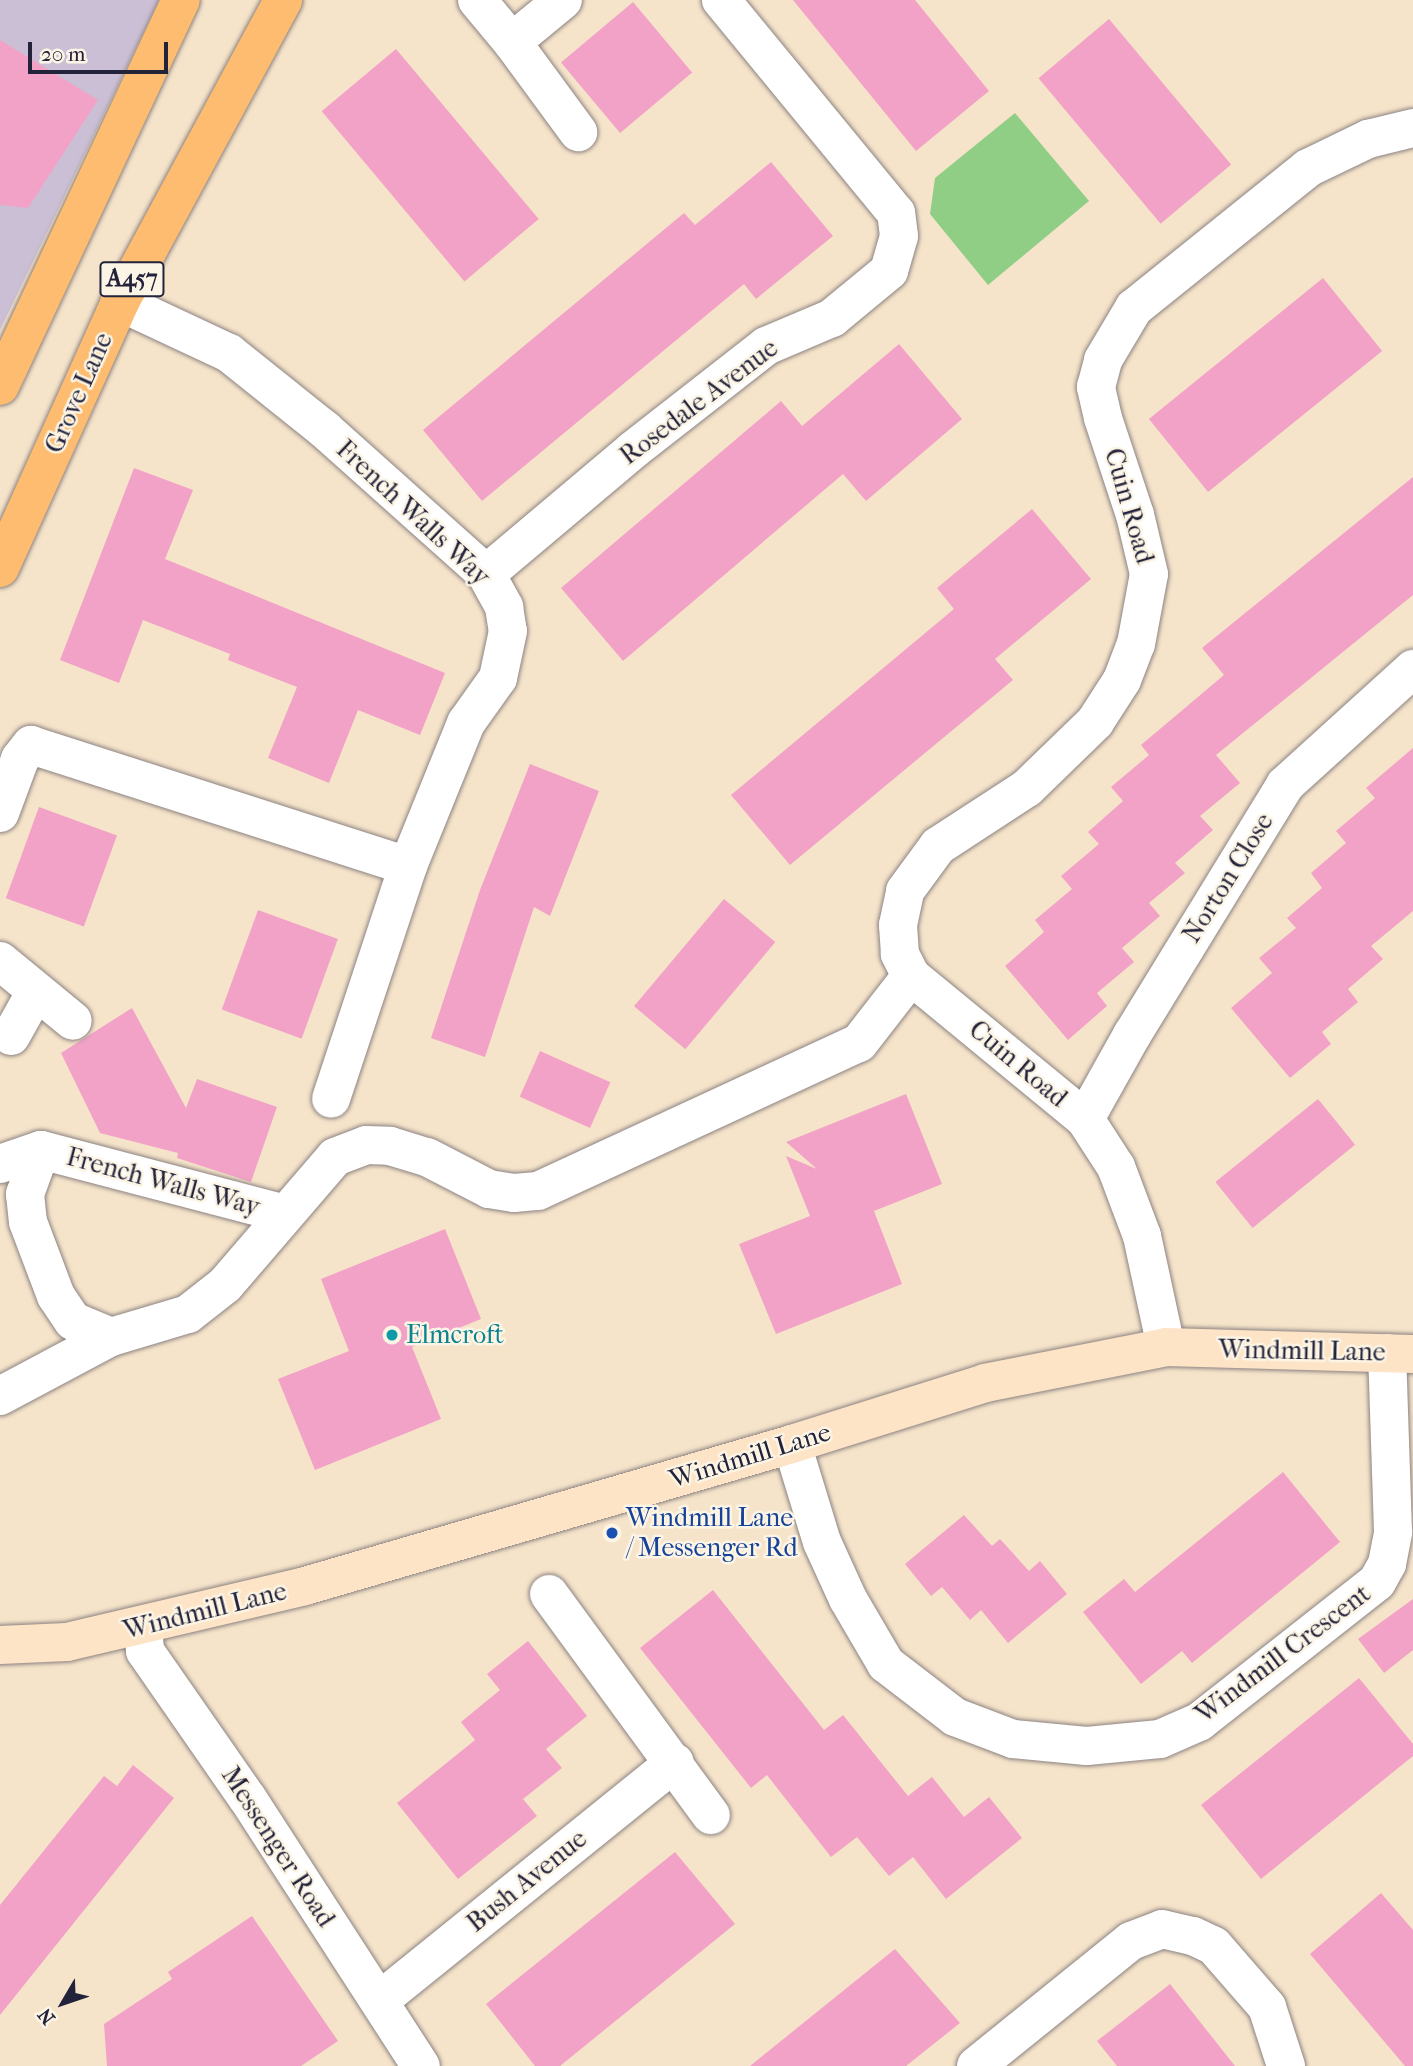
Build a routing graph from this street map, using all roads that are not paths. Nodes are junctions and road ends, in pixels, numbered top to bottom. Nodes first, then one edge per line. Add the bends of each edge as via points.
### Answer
1 (181, 0) edge
2 (283, 0) edge
3 (477, 0) edge
4 (563, 0) edge
5 (721, 0) edge
6 (512, 43) junction
7 (1413, 128) edge
8 (578, 132) dead end
9 (120, 302) junction
10 (0, 386) edge
11 (0, 568) edge
12 (486, 574) junction
13 (1413, 669) edge
14 (0, 813) edge
15 (408, 866) junction
16 (0, 961) edge
17 (911, 976) junction
18 (36, 991) junction
19 (73, 1021) dead end
20 (11, 1037) dead end
21 (1085, 1119) junction
22 (332, 1131) junction
23 (41, 1150) junction
24 (0, 1164) edge
25 (285, 1214) junction
26 (111, 1337) junction
27 (1166, 1348) junction
28 (1400, 1354) edge
29 (0, 1396) edge
30 (792, 1444) junction
31 (549, 1594) dead end
32 (142, 1627) junction
33 (5, 1647) edge
34 (675, 1762) junction
35 (711, 1815) dead end
36 (379, 2001) junction
37 (421, 2066) edge
38 (976, 2066) edge
39 (1286, 2066) edge

1 - 10 main road, A457
2 - 9 main road, Grove Lane / A457
3 - 6 street
4 - 6 street
5 - 12 street, Rosedale Avenue via 896,213 898,236 889,271 832,318 766,346
6 - 8 street
7 - 17 street, Cuin Road via 1368,139 1308,168 1134,308 1104,360 1096,387 1149,574 1136,644 1122,680 1095,722 1027,788 938,846 905,891 898,925 900,954
9 - 11 main road, Grove Lane / A457
9 - 12 street, French Walls Way via 229,353 324,429
12 - 15 street, French Walls Way via 504,607 508,631 498,678 466,723
13 - 21 street, Norton Close via 1285,785
14 - 15 street via 20,759 32,745
15 - 22 street, French Walls Way
16 - 18 street
17 - 21 street, Cuin Road
17 - 22 street via 859,1044 538,1191 489,1189 427,1157 390,1146 366,1145
18 - 19 street
18 - 20 street
21 - 27 street, Cuin Road via 1116,1167 1142,1236
22 - 25 street, French Walls Way
23 - 24 street, French Walls Way
23 - 25 street, French Walls Way
23 - 26 street, French Walls Way via 25,1194 28,1222 56,1296 73,1321
25 - 26 street, French Walls Way via 225,1284 188,1314
26 - 29 street
27 - 28 main road, Windmill Lane
27 - 30 main road, Windmill Lane via 985,1383
28 - 30 street, Windmill Crescent via 1393,1532 1387,1564 1377,1582 1199,1722 1160,1739 1087,1746 1013,1739 955,1717 886,1664 822,1542
30 - 32 main road, Windmill Lane via 304,1586
31 - 34 street
32 - 33 main road, Windmill Lane via 67,1642
32 - 36 street, Messenger Road via 145,1651
34 - 35 street
34 - 36 street, Bush Avenue
36 - 37 street, Messenger Road
38 - 39 street via 1131,1941 1162,1929 1214,1946 1267,2007

